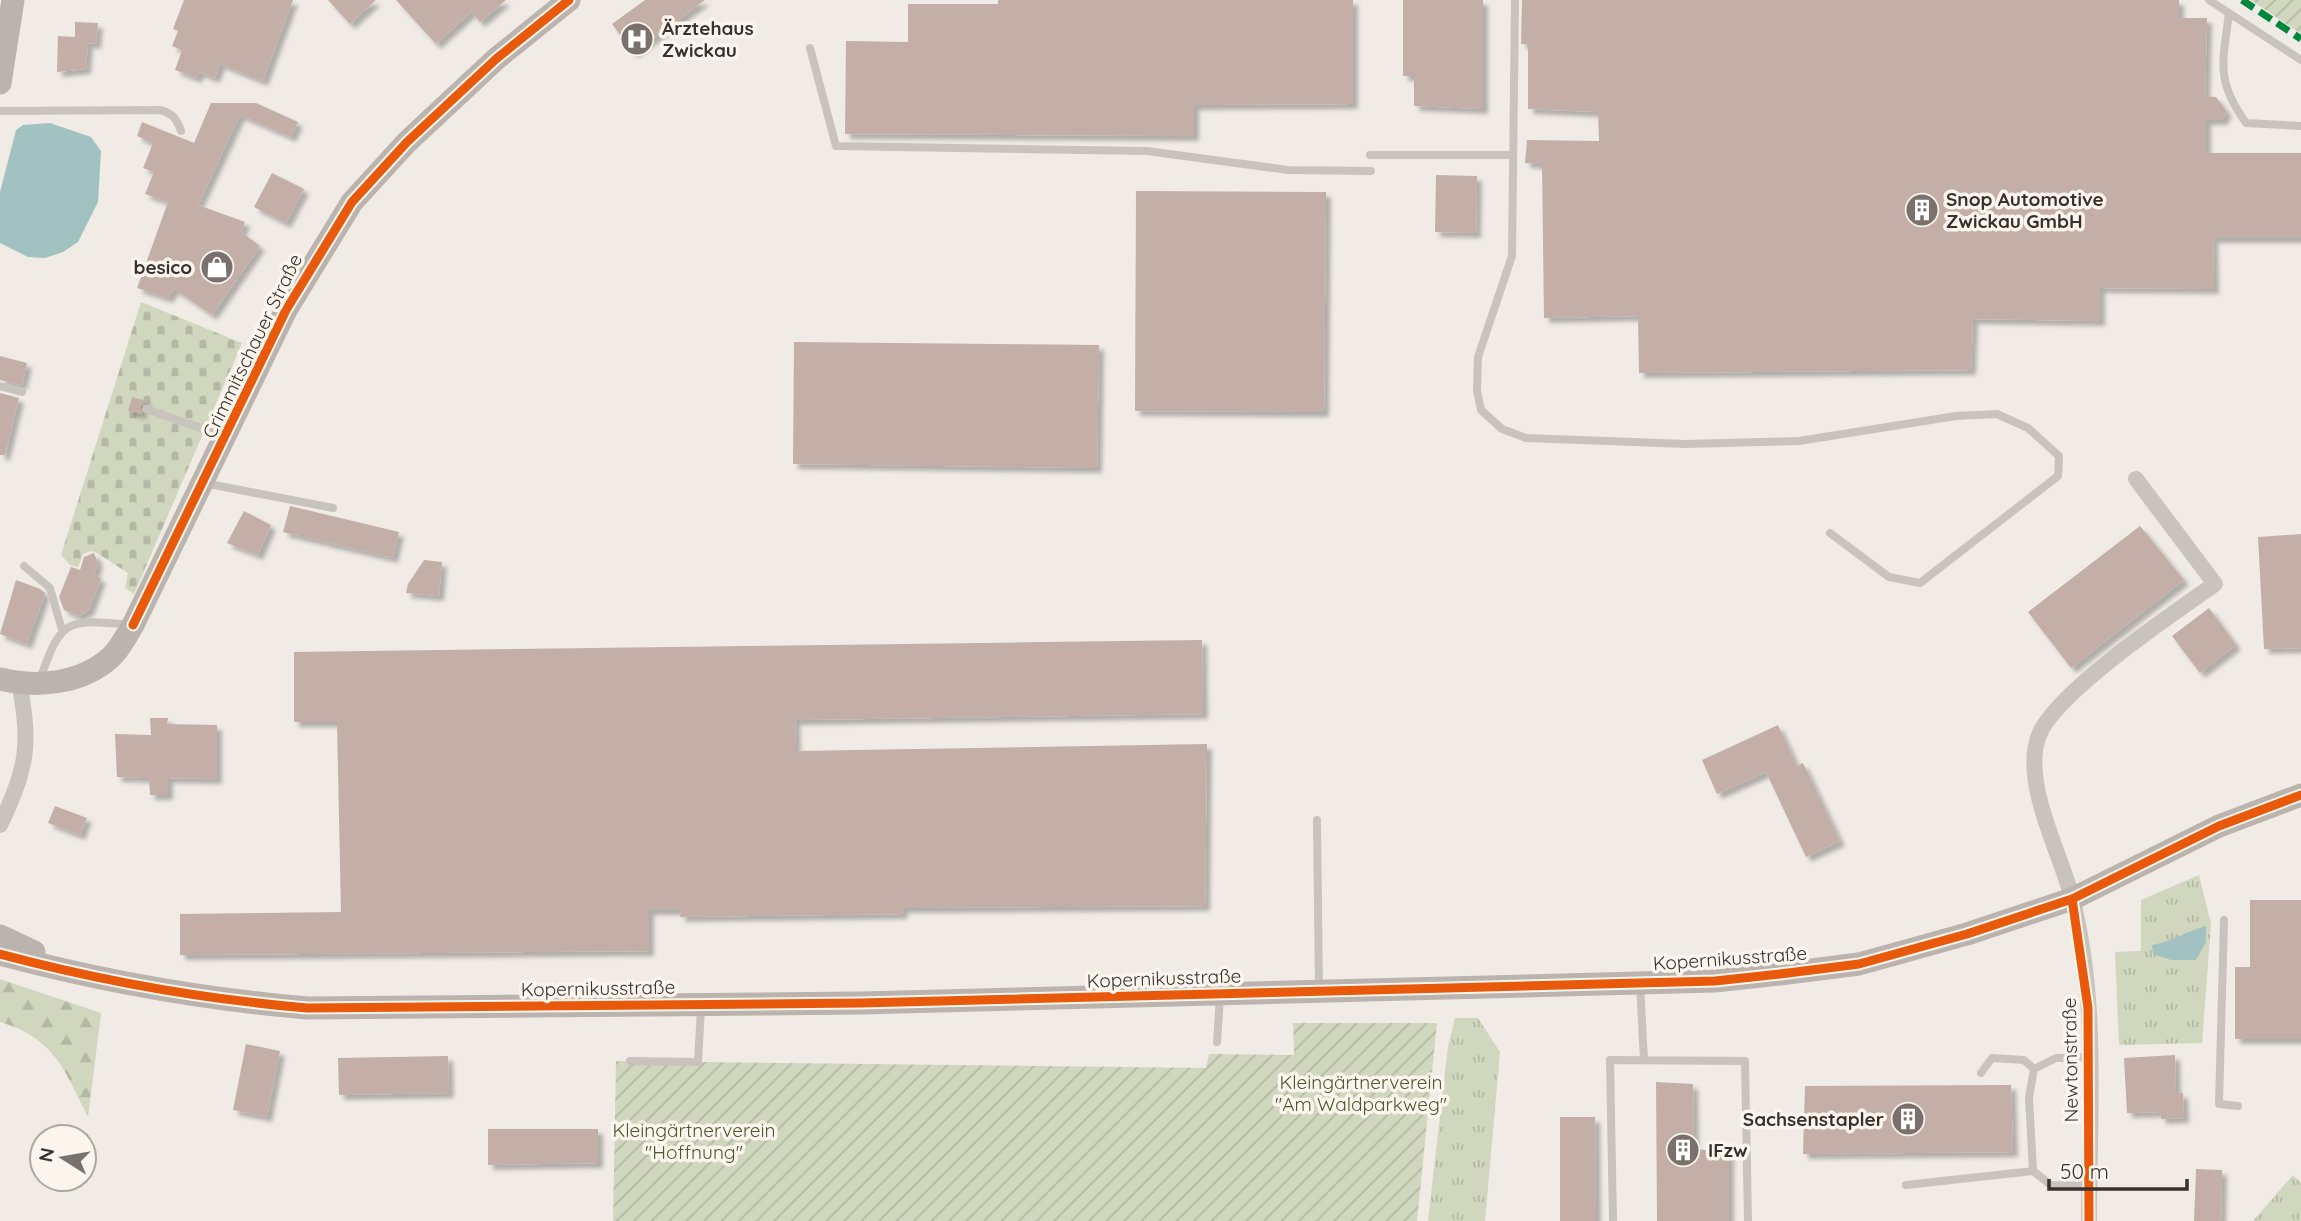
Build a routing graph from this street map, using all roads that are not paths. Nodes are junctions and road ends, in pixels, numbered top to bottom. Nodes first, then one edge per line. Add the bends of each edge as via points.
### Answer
1 (13, 0) edge
2 (569, 0) edge
3 (1515, 0) edge
4 (2209, 0) edge
5 (2229, 13) junction
6 (810, 48) dead end
7 (2301, 60) edge
8 (0, 83) edge
9 (0, 111) edge
10 (2301, 126) edge
11 (181, 131) dead end
12 (1370, 155) dead end
13 (1513, 155) junction
14 (1371, 171) dead end
15 (0, 386) edge
16 (22, 392) dead end
17 (146, 408) dead end
18 (226, 437) junction
19 (2136, 479) dead end
20 (204, 483) junction
21 (332, 508) dead end
22 (1830, 533) dead end
23 (24, 566) dead end
24 (133, 625) junction
25 (62, 630) junction
26 (19, 683) edge
27 (2301, 795) edge
28 (1317, 820) dead end
29 (0, 825) edge
30 (2072, 899) junction
31 (2224, 920) dead end
32 (0, 936) edge
33 (0, 954) edge
34 (65, 968) junction
35 (1640, 982) junction
36 (1319, 990) junction
37 (1220, 994) junction
38 (701, 1005) junction
39 (1217, 1042) dead end
40 (2089, 1057) junction
41 (1644, 1060) junction
42 (631, 1061) dead end
43 (2034, 1069) junction
44 (1981, 1073) dead end
45 (2238, 1106) dead end
46 (2033, 1171) junction
47 (1906, 1185) dead end
48 (2089, 1186) junction
49 (1613, 1221) edge
50 (1748, 1221) edge
51 (2089, 1221) edge

1 - 8 street
2 - 18 street, Crimmitschauer Straße via 476,77 352,202 286,310
3 - 13 lane
4 - 5 lane
5 - 7 lane
5 - 10 lane via 2222,72 2230,101 2246,123
6 - 14 lane via 836,146 1147,151 1288,170
9 - 11 lane via 160,110 178,120
12 - 13 lane
13 - 22 lane via 1512,256 1478,357 1477,380 1481,410 1502,429 1526,438 1686,444 1799,441 1956,416 1997,414 2028,428 2059,456 2058,477 1920,583 1889,577
15 - 16 lane
17 - 18 lane
18 - 20 street, Crimmitschauer Straße
19 - 30 street, Newtonstraße via 2215,584 2094,675 2040,732 2033,755 2034,777
20 - 21 lane
20 - 24 street, Crimmitschauer Straße
23 - 25 lane via 50,588
24 - 25 lane via 93,621
24 - 26 street, Crimmitschauer Straße via 103,663 69,679
25 - 26 lane
26 - 29 street via 26,759
27 - 30 street, Kopernikusstraße via 2219,826
28 - 36 lane
30 - 35 street, Kopernikusstraße via 1859,964 1715,981
30 - 40 street, Newtonstraße via 2085,967
31 - 45 lane via 2219,1104
32 - 34 street, Kopernikusstraße
33 - 34 street, Kopernikusstraße
34 - 38 street, Kopernikusstraße via 197,996 307,1008
35 - 36 street, Kopernikusstraße
35 - 41 lane
36 - 37 street, Kopernikusstraße
37 - 38 street, Kopernikusstraße
37 - 39 lane
38 - 42 lane via 698,1062
40 - 43 lane via 2056,1058
40 - 48 street, Newtonstraße
41 - 49 lane via 1610,1060
41 - 50 lane via 1745,1061
43 - 44 lane via 2024,1060 1992,1058
43 - 46 lane via 2029,1097
46 - 47 lane
46 - 48 lane via 2051,1185
48 - 51 street, Newtonstraße

